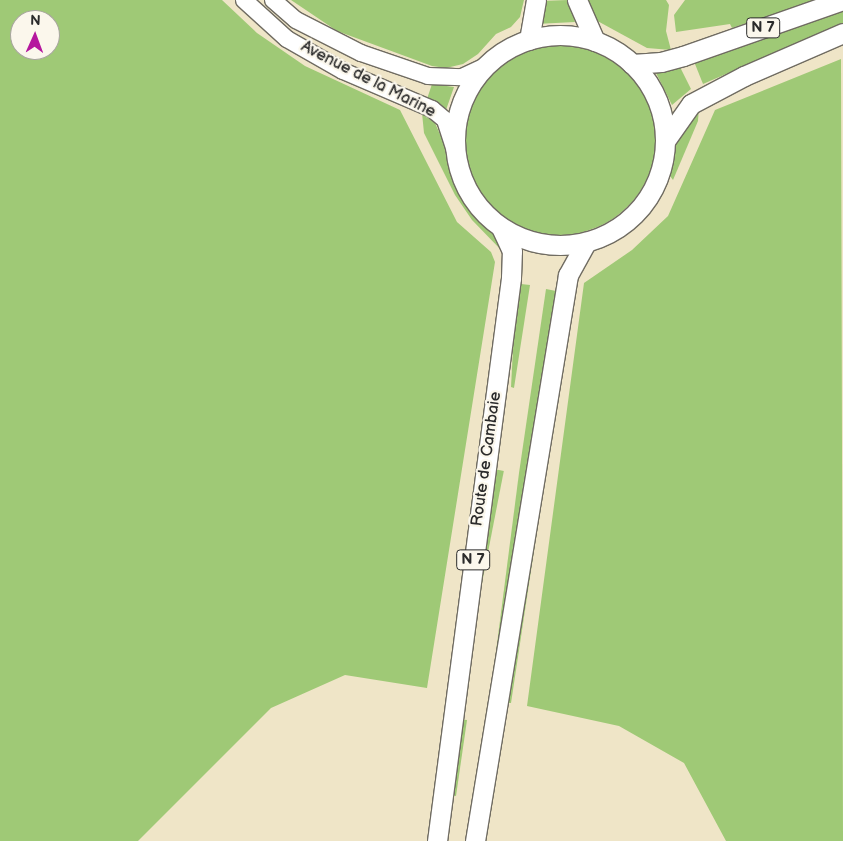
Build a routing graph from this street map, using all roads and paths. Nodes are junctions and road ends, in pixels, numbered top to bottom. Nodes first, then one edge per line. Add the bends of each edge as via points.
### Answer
1 (244, 0) edge
2 (273, 0) edge
3 (536, 0) edge
4 (577, 0) edge
5 (843, 0) edge
6 (843, 33) edge
7 (530, 40) junction
8 (595, 41) junction
9 (632, 64) junction
10 (486, 66) junction
11 (665, 141) junction
12 (455, 150) junction
13 (501, 227) junction
14 (586, 242) junction
15 (437, 841) edge
16 (475, 841) edge

1 - 12 main road, Avenue de la Marine via 287,40 343,71 432,109 444,120
2 - 10 main road, Avenue de la Marine via 296,20 361,53 428,76 462,77
3 - 7 main road
4 - 8 main road
5 - 9 main road, N 7 via 683,56 661,62
6 - 11 main road, N 7 via 692,104
7 - 8 main road via 551,36
7 - 10 main road via 506,50
8 - 9 main road
9 - 11 main road via 644,76 660,106
10 - 12 main road via 467,90 457,119
11 - 14 main road via 662,165 653,189 636,213 613,231
12 - 13 main road via 470,193 478,206
13 - 14 main road via 545,244
13 - 15 main road, Route de Cambaie / N 7 via 512,251 512,278
14 - 16 main road via 575,258 566,286

